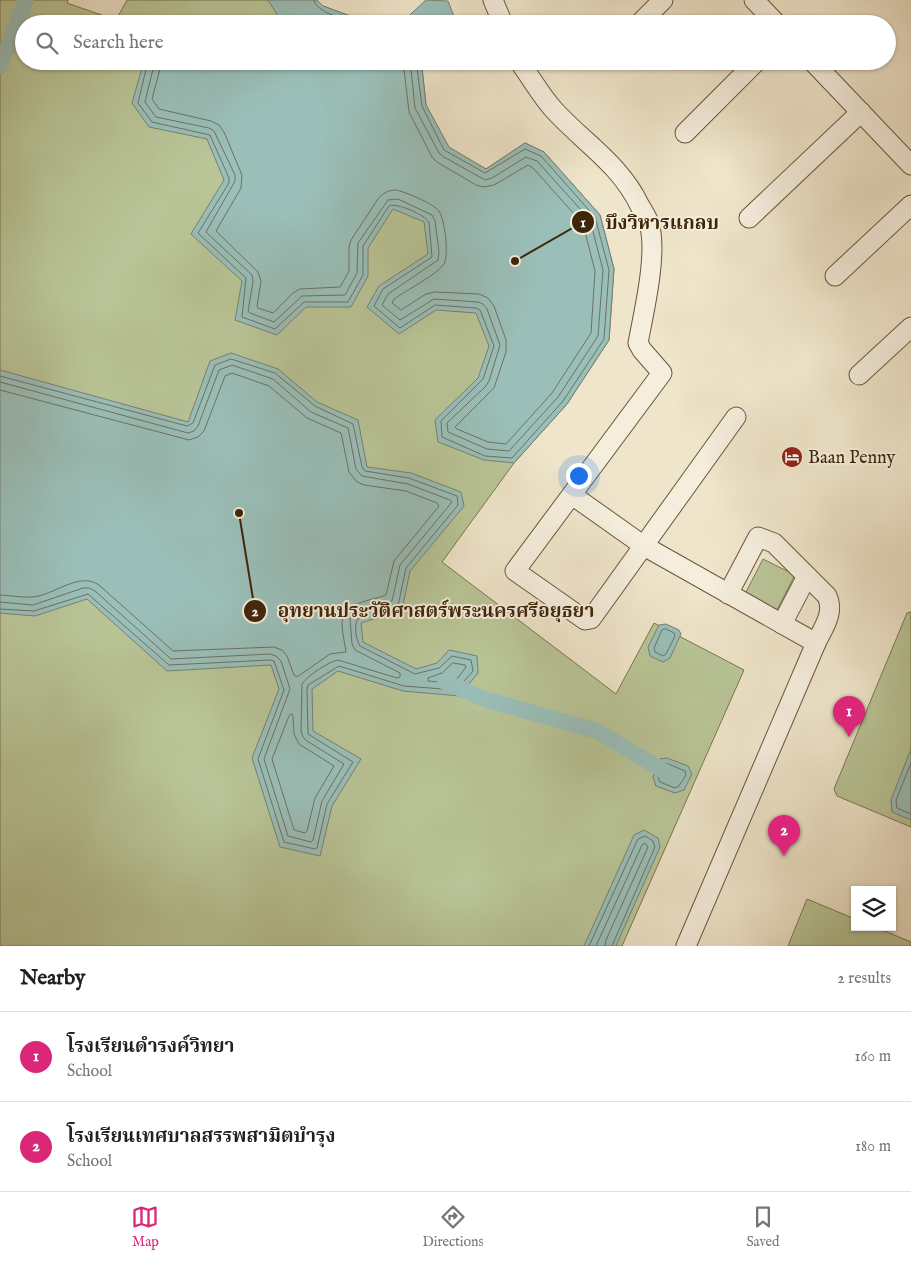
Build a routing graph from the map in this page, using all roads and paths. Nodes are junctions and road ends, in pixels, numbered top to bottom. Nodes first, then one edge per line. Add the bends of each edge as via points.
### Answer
1 (493, 0) edge
2 (663, 0) edge
3 (754, 0) edge
4 (499, 15) edge
5 (648, 15) edge
6 (768, 15) edge
7 (524, 70) edge
8 (749, 70) edge
9 (821, 70) edge
10 (861, 112) junction
11 (685, 133) dead end
12 (911, 165) edge
13 (911, 205) edge
14 (749, 218) dead end
15 (835, 276) dead end
16 (911, 327) edge
17 (859, 375) dead end
18 (736, 417) dead end
19 (572, 495) junction
20 (644, 546) junction
21 (807, 576) junction
22 (728, 594) junction
23 (782, 624) junction
24 (816, 643) junction
25 (686, 946) edge

1 - 4 street
2 - 5 street
3 - 6 street
7 - 19 street via 554,110 623,178 649,223 652,250 638,343 662,372
8 - 11 street
9 - 10 street
10 - 12 street
10 - 14 street
13 - 15 street
16 - 17 street
18 - 20 street
19 - 20 street
19 - 20 street via 515,571 588,620
20 - 22 street
21 - 22 street via 774,542 758,537
21 - 23 street
21 - 24 street via 831,604
22 - 23 street
23 - 24 street
24 - 25 street

